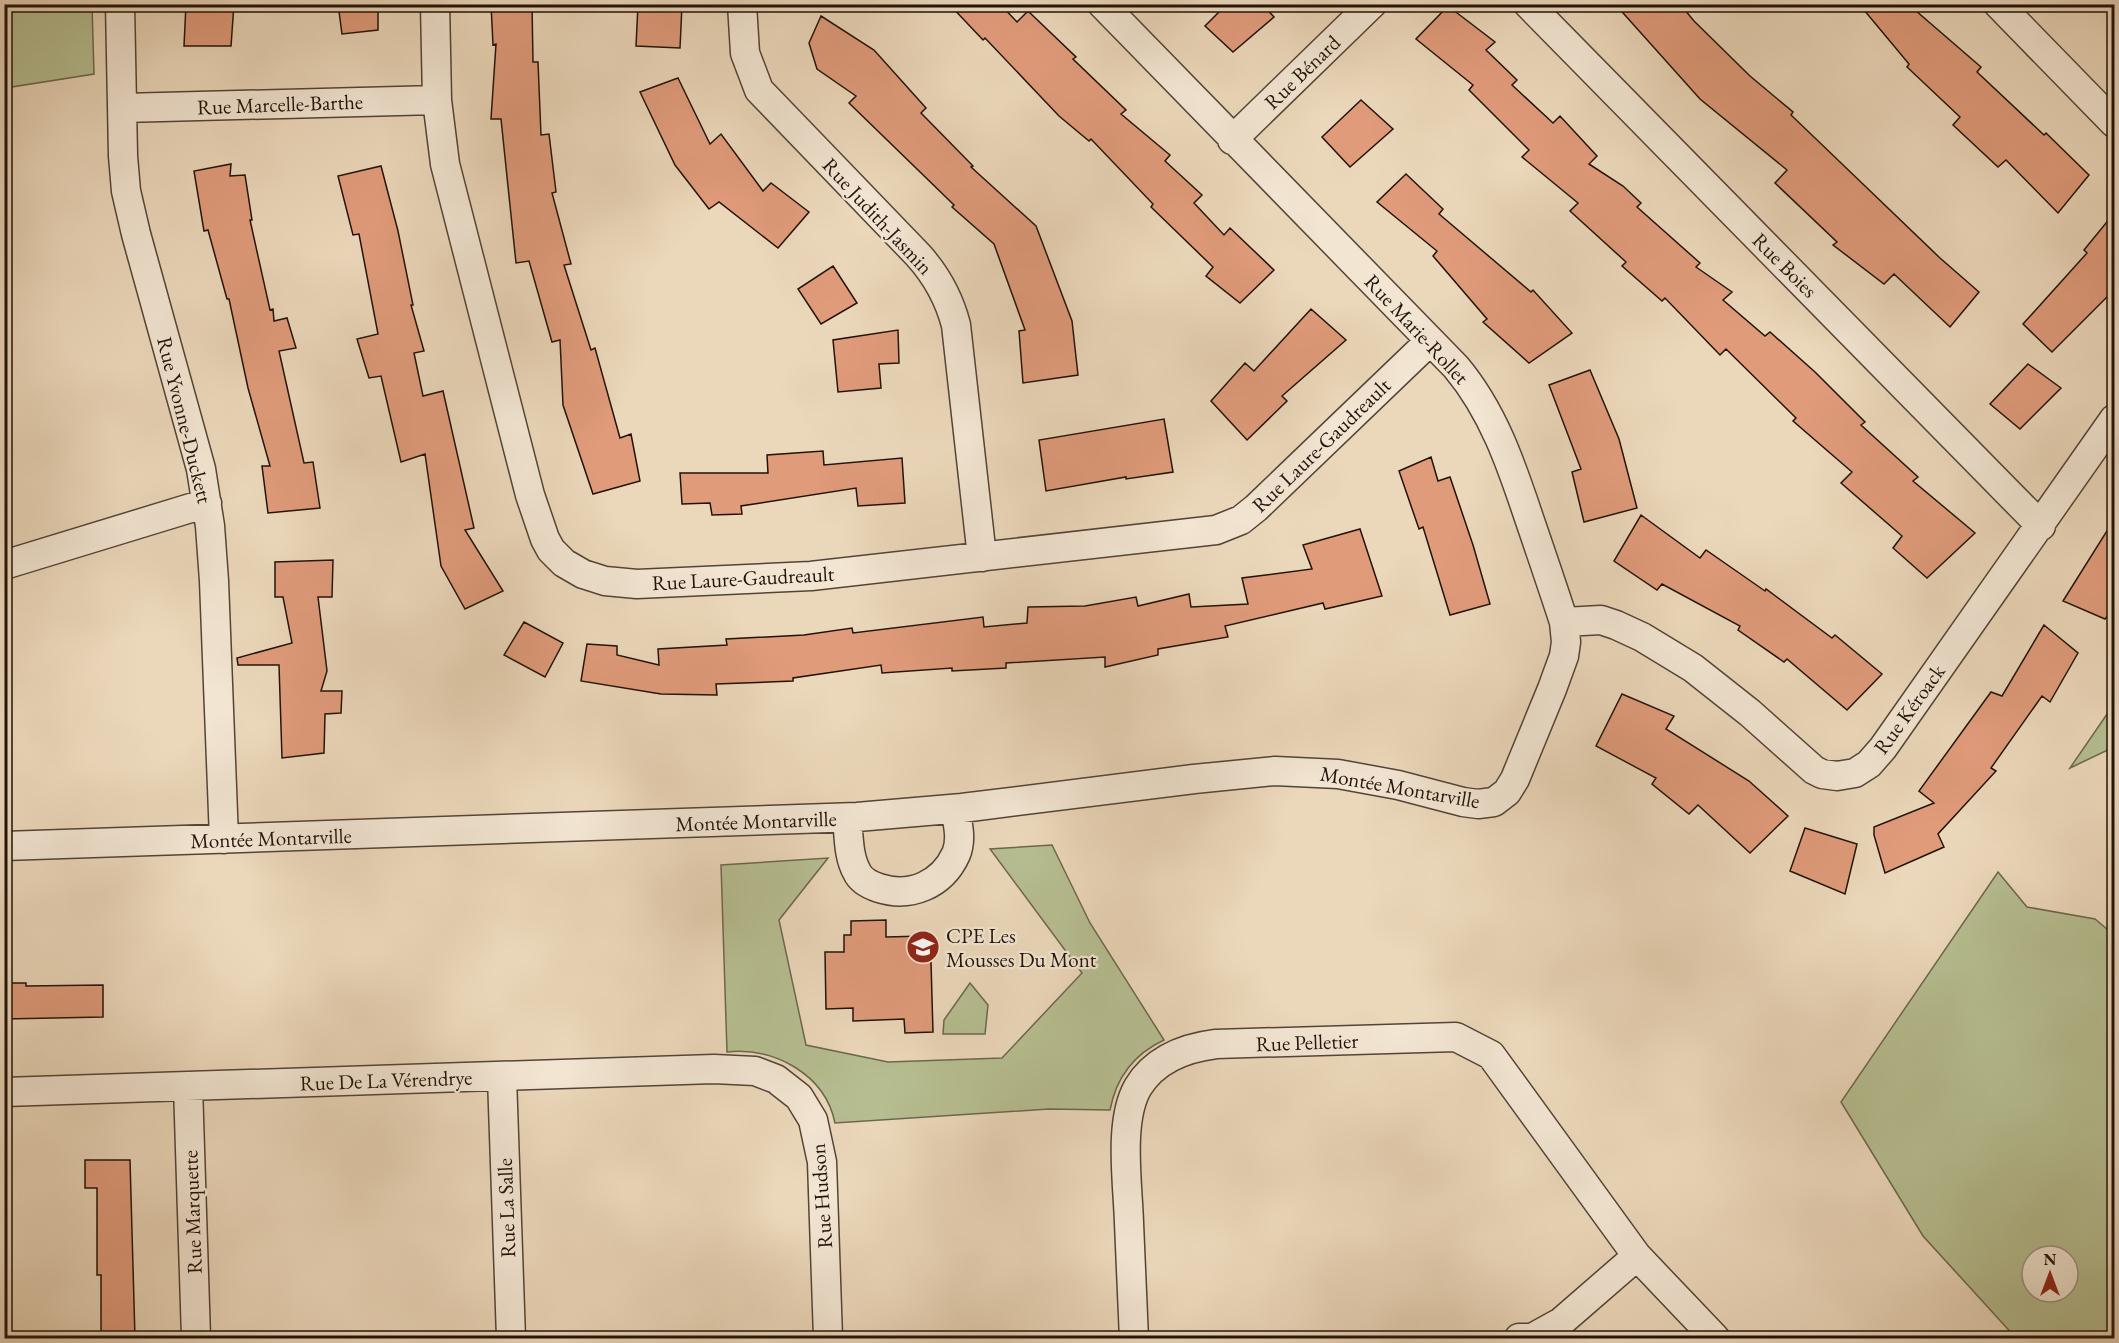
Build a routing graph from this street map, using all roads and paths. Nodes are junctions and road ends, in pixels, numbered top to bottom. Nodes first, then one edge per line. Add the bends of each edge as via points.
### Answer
1 (120, 4) edge
2 (435, 4) edge
3 (742, 4) edge
4 (1102, 4) edge
5 (1372, 4) edge
6 (1528, 4) edge
7 (1998, 4) edge
8 (437, 100) junction
9 (123, 108) junction
10 (2115, 123) edge
11 (1232, 140) junction
12 (1430, 341) junction
13 (2115, 419) edge
14 (207, 503) junction
15 (2041, 526) junction
16 (982, 557) junction
17 (4, 565) edge
18 (1564, 622) junction
19 (1501, 798) joint
20 (955, 809) junction
21 (847, 818) junction
22 (224, 839) junction
23 (4, 846) edge
24 (767, 1075) joint
25 (502, 1077) junction
26 (188, 1086) junction
27 (4, 1092) edge
28 (1637, 1256) junction
29 (196, 1338) edge
30 (511, 1338) edge
31 (828, 1338) edge
32 (1134, 1338) edge
33 (1519, 1338) edge
34 (1715, 1338) edge

1 - 9 street, Rue Yvonne-Duckett
2 - 8 street, Rue Laure-Gaudreault
3 - 16 street, Rue Judith-Jasmin via 745,53 759,90 918,255 945,292 956,325
4 - 11 street, Rue Marie-Rollet
5 - 11 street, Rue Bénard
6 - 15 street, Rue Boies
7 - 10 street
8 - 9 street, Rue Marcelle-Barthe
8 - 16 street, Rue Laure-Gaudreault via 449,186 530,495 545,539 564,563 605,581 637,585 811,576
9 - 14 street, Rue Yvonne-Duckett via 123,156 129,203
11 - 12 street, Rue Marie-Rollet
12 - 16 street, Rue Laure-Gaudreault via 1240,520 1193,534
12 - 18 street, Rue Marie-Rollet via 1466,379 1499,435
13 - 15 street, Rue Kéroack
14 - 17 street
14 - 22 street, Rue Yvonne-Duckett via 214,581
15 - 18 street, Rue Kéroack via 1883,748 1863,769 1846,775 1830,776 1814,770 1693,668 1633,632 1601,620
18 - 19 street, Rue Marie-Rollet via 1562,663 1515,779
19 - 20 street, Montée Montarville via 1490,803 1471,803 1355,777 1275,771
20 - 21 street, Montée Montarville
20 - 21 street via 959,835 956,854 940,876 910,891 881,889 859,875 850,851
21 - 22 street, Montée Montarville
22 - 23 street, Montée Montarville
24 - 25 street, Rue De La Vérendrye via 714,1069
24 - 31 street, Rue Hudson via 805,1103 818,1136
25 - 26 street, Rue De La Vérendrye
25 - 30 street, Rue La Salle
26 - 27 street, Rue De La Vérendrye
26 - 29 street, Rue Marquette
28 - 32 street, Rue Pelletier via 1491,1055 1456,1037 1205,1046 1173,1055 1156,1066 1138,1088 1131,1109 1127,1155
28 - 33 street via 1561,1322 1532,1338
28 - 34 street, Rue Pelletier

